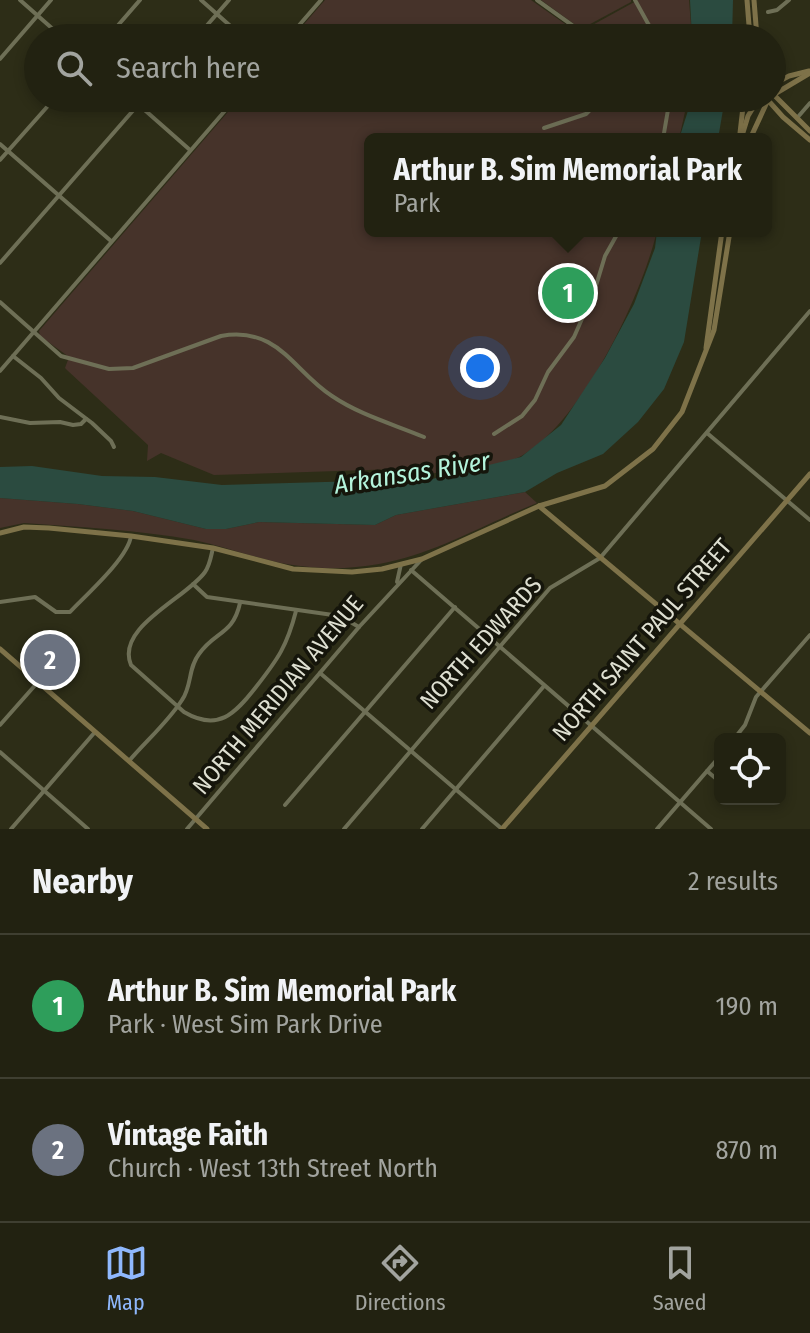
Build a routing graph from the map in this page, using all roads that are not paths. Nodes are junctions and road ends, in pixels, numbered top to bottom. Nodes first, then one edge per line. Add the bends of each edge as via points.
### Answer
1 (20, 0) edge
2 (51, 0) edge
3 (140, 0) edge
4 (201, 0) edge
5 (229, 0) edge
6 (321, 0) edge
7 (537, 0) edge
8 (635, 0) edge
9 (747, 0) edge
10 (754, 0) edge
11 (789, 0) edge
12 (768, 12) dead end
13 (217, 14) junction
14 (38, 16) junction
15 (31, 24) edge
16 (47, 24) edge
17 (119, 24) edge
18 (208, 24) edge
19 (228, 24) edge
20 (300, 24) edge
21 (570, 24) edge
22 (648, 24) edge
23 (749, 24) edge
24 (756, 24) edge
25 (24, 32) edge
26 (0, 59) edge
27 (810, 73) edge
28 (786, 79) edge
29 (786, 86) edge
30 (810, 103) edge
31 (786, 109) edge
32 (43, 112) edge
33 (132, 112) edge
34 (148, 112) edge
35 (224, 112) edge
36 (588, 112) edge
37 (668, 112) edge
38 (743, 112) edge
39 (750, 112) edge
40 (763, 112) edge
41 (784, 112) edge
42 (797, 118) junction
43 (544, 128) dead end
44 (810, 131) edge
45 (664, 133) edge
46 (741, 133) edge
47 (743, 133) edge
48 (753, 133) edge
49 (810, 140) edge
50 (0, 144) edge
51 (190, 150) junction
52 (8, 151) junction
53 (0, 160) edge
54 (59, 196) junction
55 (616, 237) edge
56 (721, 237) edge
57 (729, 237) edge
58 (111, 241) junction
59 (0, 263) edge
60 (0, 302) edge
61 (810, 311) edge
62 (33, 332) junction
63 (705, 353) junction
64 (13, 356) junction
65 (0, 371) edge
66 (0, 417) edge
67 (86, 419) junction
68 (707, 433) junction
69 (494, 434) dead end
70 (424, 437) dead end
71 (114, 447) dead end
72 (810, 474) edge
73 (788, 501) junction
74 (539, 506) junction
75 (810, 520) edge
76 (0, 533) edge
77 (131, 536) junction
78 (213, 548) junction
79 (600, 558) junction
80 (422, 559) junction
81 (401, 564) junction
82 (411, 570) junction
83 (193, 584) junction
84 (396, 584) junction
85 (0, 602) edge
86 (240, 603) junction
87 (455, 607) junction
88 (296, 611) junction
89 (679, 624) junction
90 (359, 627) junction
91 (810, 635) edge
92 (499, 646) junction
93 (0, 649) edge
94 (320, 673) junction
95 (38, 682) junction
96 (544, 686) junction
97 (760, 692) junction
98 (177, 707) junction
99 (366, 712) junction
100 (0, 725) edge
101 (590, 726) junction
102 (95, 732) junction
103 (739, 733) edge
104 (810, 733) edge
105 (410, 750) junction
106 (0, 752) edge
107 (129, 761) junction
108 (714, 763) edge
109 (707, 771) junction
110 (714, 777) edge
111 (456, 789) junction
112 (44, 791) junction
113 (679, 803) junction
114 (285, 805) dead end
115 (196, 819) junction
116 (11, 829) edge
117 (88, 829) edge
118 (187, 829) edge
119 (207, 829) edge
120 (344, 829) edge
121 (422, 829) edge
122 (502, 829) edge
123 (657, 829) edge
124 (711, 829) edge

1 - 14 street
2 - 14 street
3 - 17 street
4 - 13 street
5 - 13 street
6 - 20 street
7 - 21 street
8 - 22 street
9 - 23 main road
10 - 24 main road
11 - 12 street
13 - 18 street
13 - 19 street
14 - 15 street
14 - 16 street
25 - 26 street
27 - 28 main road
27 - 29 main road
30 - 42 street
31 - 42 main road
32 - 52 street
33 - 54 street
34 - 51 street
35 - 51 street
36 - 43 street
37 - 45 street
38 - 46 main road
39 - 47 main road
40 - 48 main road
41 - 49 main road
42 - 44 main road
50 - 52 street
51 - 58 street
52 - 53 street
52 - 54 street
54 - 58 street
54 - 59 street
55 - 69 street via 574,337 522,416
56 - 63 main road
57 - 63 main road via 714,330
58 - 62 street
60 - 62 street
61 - 68 street, NORTH EDWARDS
62 - 64 street
62 - 70 street via 61,356 109,369 133,368 221,336 257,338 285,353 333,397
63 - 74 main road via 682,412 653,449 605,486
64 - 65 street
64 - 67 street
66 - 67 street via 73,425
67 - 71 street
68 - 73 street
68 - 79 street, NORTH EDWARDS
72 - 73 main road, NORTH SAINT PAUL STREET
73 - 75 street
73 - 89 main road, NORTH SAINT PAUL STREET
74 - 79 main road
74 - 80 main road
76 - 77 main road via 24,527
77 - 78 main road
77 - 85 street via 130,544 70,612 56,612 35,597
78 - 81 main road via 313,571 352,572
78 - 83 street via 208,568
79 - 89 main road
79 - 92 street, NORTH EDWARDS via 550,588
80 - 81 main road
80 - 82 street, NORTH MERIDIAN AVENUE
81 - 84 street, NORTH MERIDIAN AVENUE
82 - 84 street, NORTH MERIDIAN AVENUE
82 - 87 street
83 - 86 street via 207,597
83 - 98 street via 133,637 127,653 131,665
84 - 90 street, NORTH MERIDIAN AVENUE
86 - 88 street
86 - 98 street via 230,628 195,660
87 - 92 street
87 - 99 street
88 - 90 street via 340,616
88 - 98 street via 285,648 237,711 211,721
89 - 97 main road
89 - 101 main road, NORTH SAINT PAUL STREET
90 - 94 street, NORTH MERIDIAN AVENUE
91 - 97 street
92 - 96 street
92 - 105 street, NORTH EDWARDS
93 - 95 main road
94 - 99 street
94 - 115 street, NORTH MERIDIAN AVENUE
95 - 100 street
95 - 102 main road
96 - 101 street
96 - 111 street
97 - 103 street
97 - 104 main road
98 - 107 street
99 - 105 street
99 - 114 street
101 - 113 street
101 - 122 main road, NORTH SAINT PAUL STREET
102 - 107 main road
102 - 112 street
105 - 111 street
105 - 120 street, NORTH EDWARDS
106 - 112 street
107 - 115 main road
108 - 109 street
109 - 110 street
109 - 113 street
111 - 121 street
111 - 122 street
112 - 116 street
112 - 117 street
113 - 123 street
113 - 124 street
115 - 118 street, NORTH MERIDIAN AVENUE
115 - 119 main road

